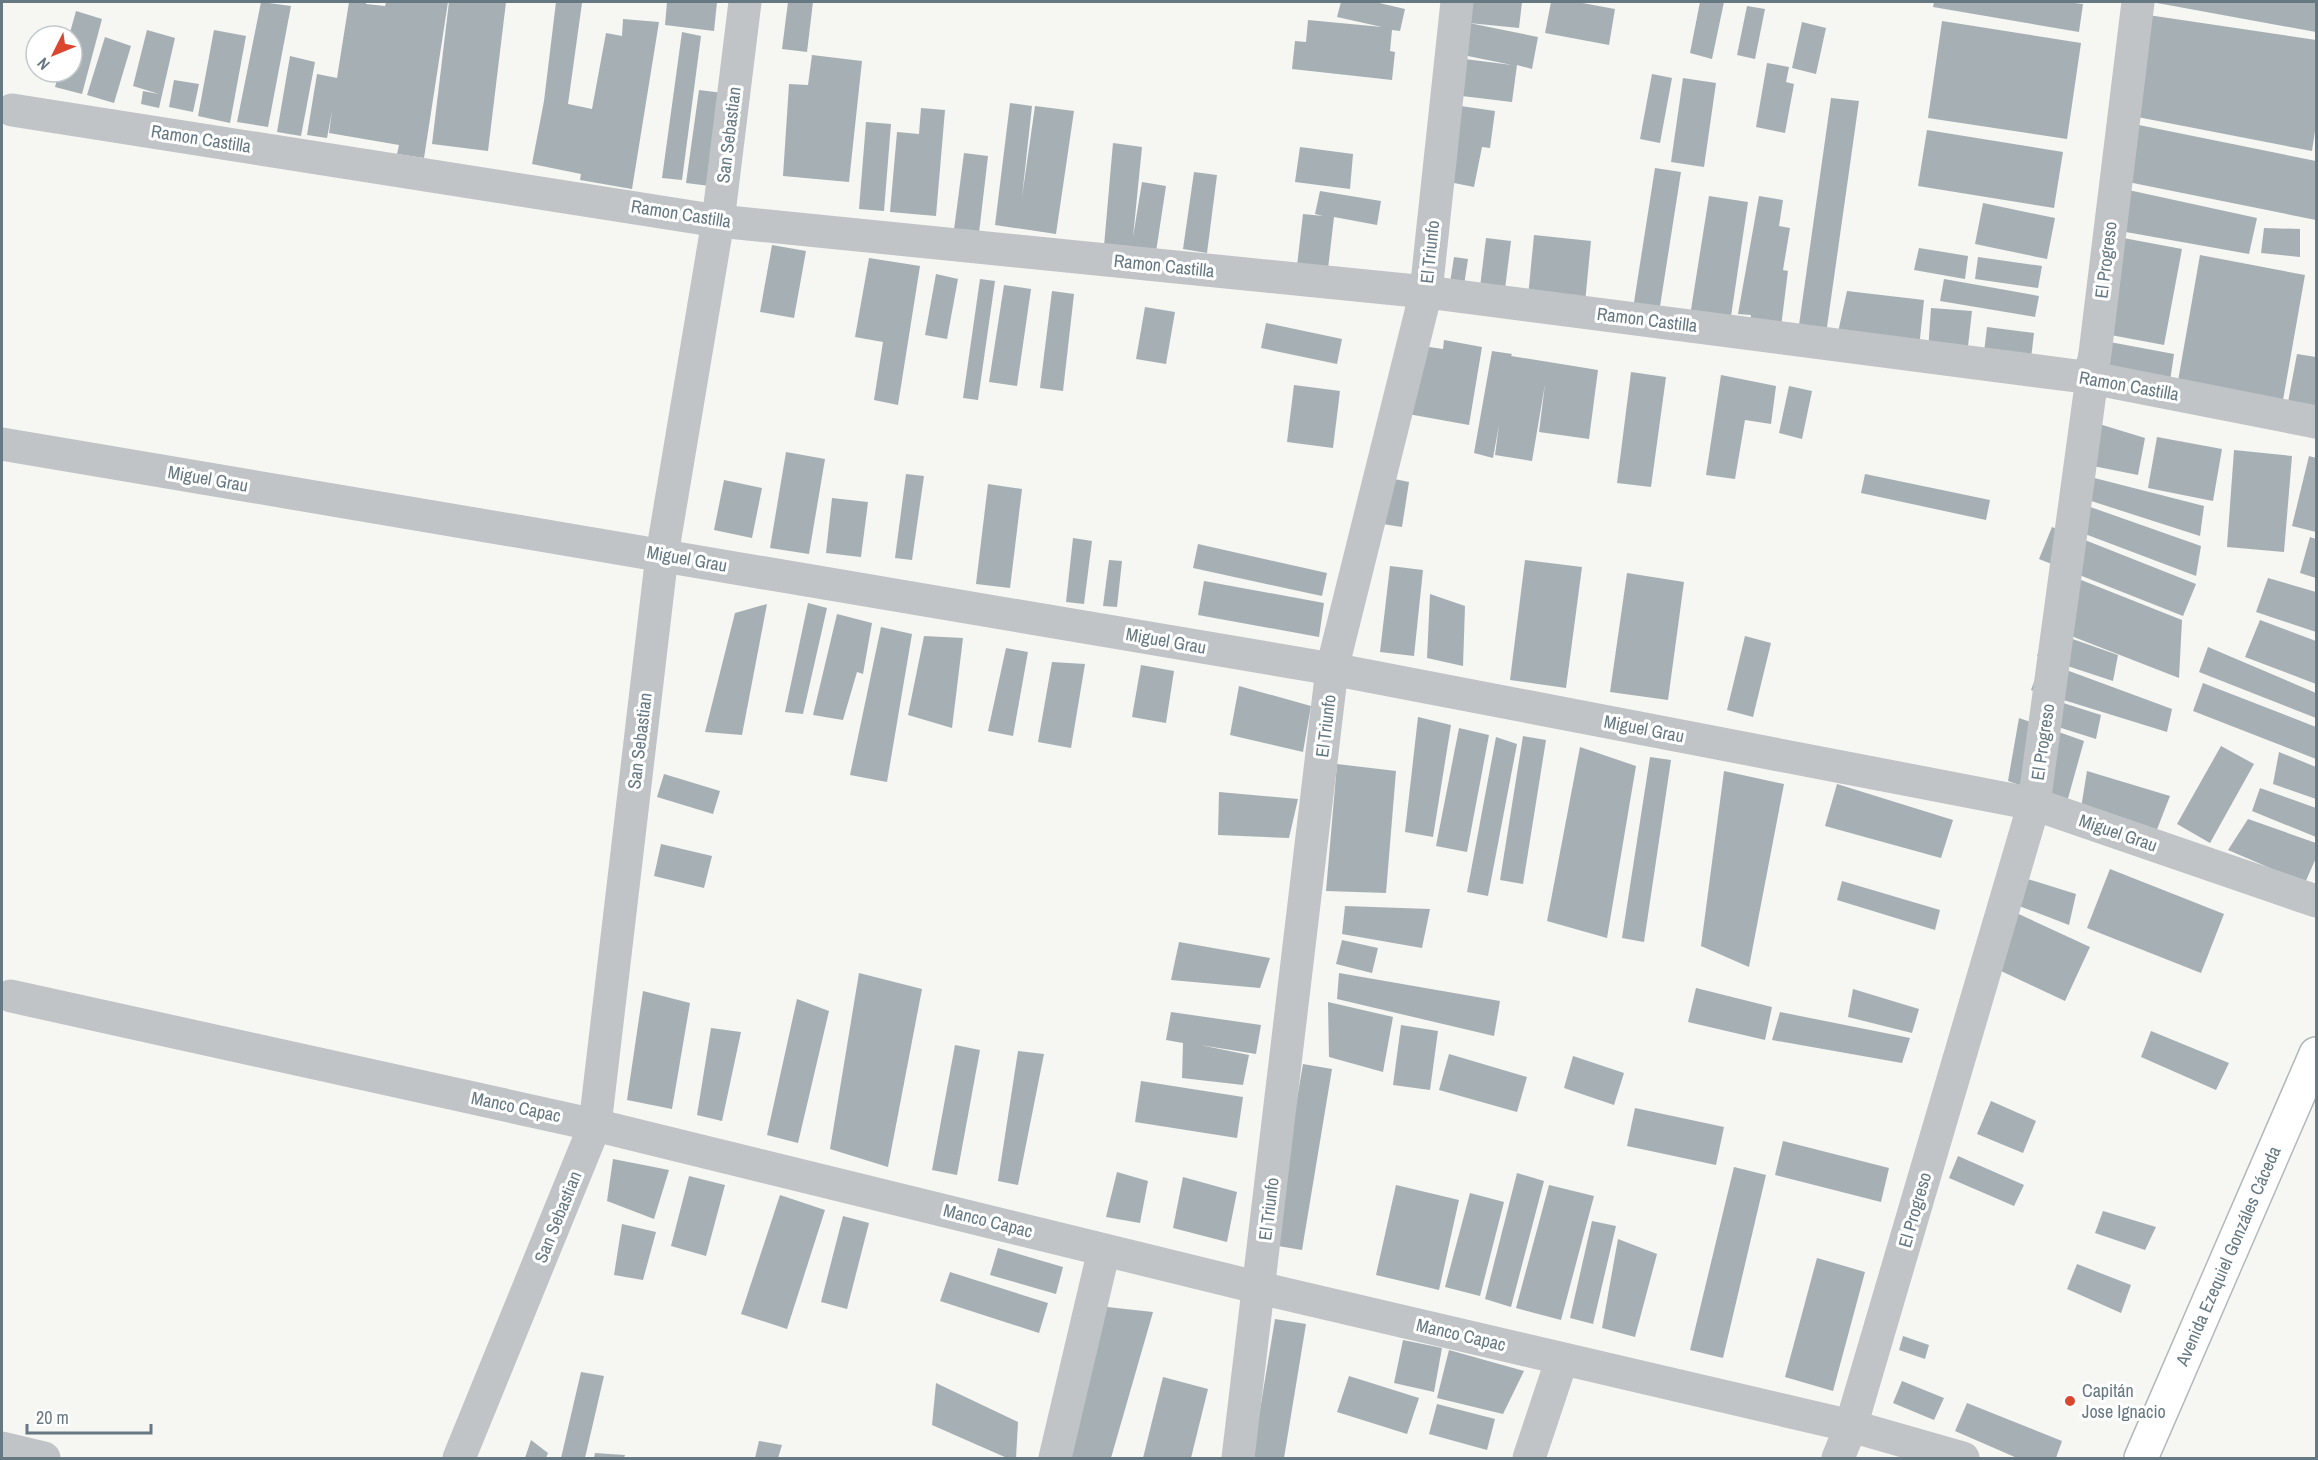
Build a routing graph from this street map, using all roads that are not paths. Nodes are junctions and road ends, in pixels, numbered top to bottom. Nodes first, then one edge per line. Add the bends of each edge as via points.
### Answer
1 (745, 2) edge
2 (1457, 2) edge
3 (2138, 2) edge
4 (12, 110) dead end
5 (718, 221) junction
6 (1426, 292) junction
7 (2092, 378) junction
8 (2316, 422) edge
9 (2, 444) edge
10 (662, 555) junction
11 (1332, 669) junction
12 (2034, 804) junction
13 (2316, 901) edge
14 (11, 996) dead end
15 (2316, 1054) edge
16 (595, 1125) junction
17 (1104, 1250) junction
18 (1260, 1288) junction
19 (1562, 1359) junction
20 (1851, 1426) junction
21 (2, 1448) edge
22 (44, 1458) edge
23 (459, 1458) edge
24 (1055, 1458) edge
25 (1238, 1458) edge
26 (1529, 1458) edge
27 (1838, 1458) edge
28 (1963, 1458) edge
29 (2141, 1458) edge

1 - 5 street, San Sebastian
2 - 6 street, El Triunfo
3 - 7 street, El Progreso
4 - 5 street, Ramon Castilla
5 - 6 street, Ramon Castilla
5 - 10 street, San Sebastian
6 - 7 street, Ramon Castilla
6 - 11 street, El Triunfo
7 - 8 street, Ramon Castilla
7 - 12 street, El Progreso
9 - 10 street, Miguel Grau
10 - 11 street, Miguel Grau
10 - 16 street, San Sebastian
11 - 12 street, Miguel Grau
11 - 18 street, El Triunfo
12 - 13 street, Miguel Grau
12 - 20 street, El Progreso
14 - 16 street, Manco Capac
15 - 29 main road, Avenida Ezequiel Gonzáles Cáceda
16 - 17 street, Manco Capac
16 - 23 street, San Sebastian
17 - 18 street, Manco Capac
17 - 24 street
18 - 19 street, Manco Capac
18 - 25 street, El Triunfo
19 - 20 street, Manco Capac
19 - 26 street
20 - 27 street, El Progreso
20 - 28 street, Manco Capac
21 - 22 street

